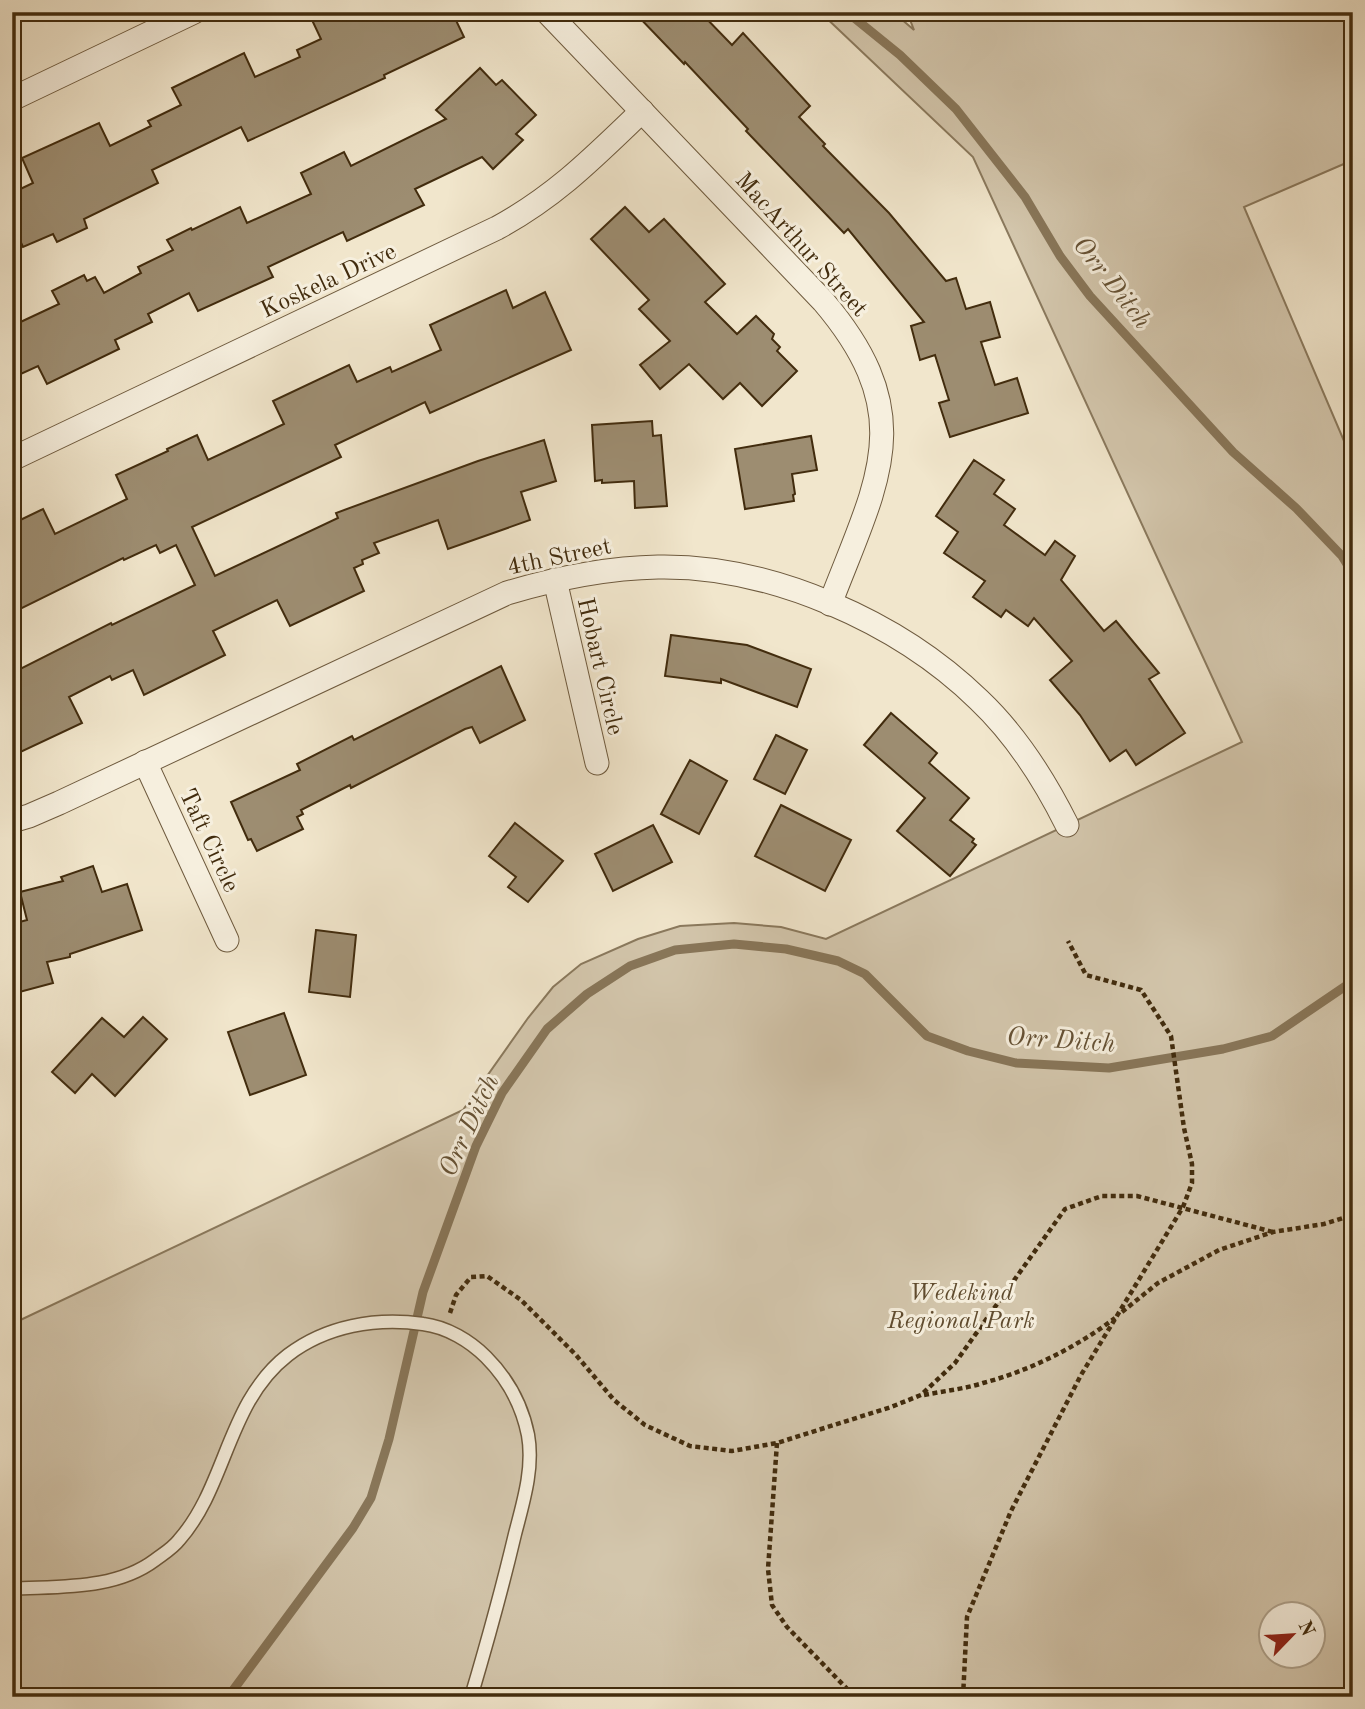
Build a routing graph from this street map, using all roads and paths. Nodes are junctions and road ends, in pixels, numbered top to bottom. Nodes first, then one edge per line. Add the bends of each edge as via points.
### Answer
1 (194, 12) edge
2 (547, 12) edge
3 (12, 99) edge
4 (642, 111) junction
5 (12, 459) edge
6 (555, 580) junction
7 (830, 604) junction
8 (145, 762) junction
9 (597, 763) dead end
10 (12, 821) edge
11 (1067, 825) dead end
12 (227, 940) dead end
13 (1069, 941) dead end
14 (1184, 1207) junction
15 (1353, 1215) edge
16 (1273, 1232) junction
17 (445, 1331) junction
18 (921, 1395) junction
19 (777, 1443) junction
20 (12, 1589) edge
21 (471, 1697) edge
22 (855, 1697) edge
23 (963, 1697) edge

1 - 3 street
2 - 4 street, MacArthur Street
4 - 5 street, Koskela Drive via 563,185 516,217
4 - 7 street, MacArthur Street via 823,301 846,328 875,384 883,450 877,483
6 - 7 street, 4th Street via 621,569 702,569 741,575
6 - 8 street, 4th Street via 495,599
6 - 9 street, Hobart Circle
7 - 11 street, 4th Street via 906,641 980,700 1010,733
8 - 10 street, 4th Street
8 - 12 street, Taft Circle
13 - 14 path via 1086,975 1141,990 1171,1037 1192,1164
14 - 16 path
14 - 18 path via 1137,1195 1102,1196 1065,1209 955,1363
14 - 23 path via 1081,1375 1011,1511 967,1617
15 - 16 path
16 - 18 path via 1219,1250 1158,1283 1101,1329 1039,1363 983,1384
17 - 19 path via 456,1295 471,1277 487,1276 522,1300 614,1400 645,1425 690,1447 732,1451
17 - 20 lane via 395,1320 361,1323 319,1336 288,1355 262,1381 240,1417 199,1513 178,1541 152,1562 119,1578 86,1585
17 - 21 lane via 471,1342 499,1370 518,1401 528,1437 528,1480
18 - 19 path
19 - 22 path via 768,1569 772,1605 787,1627

